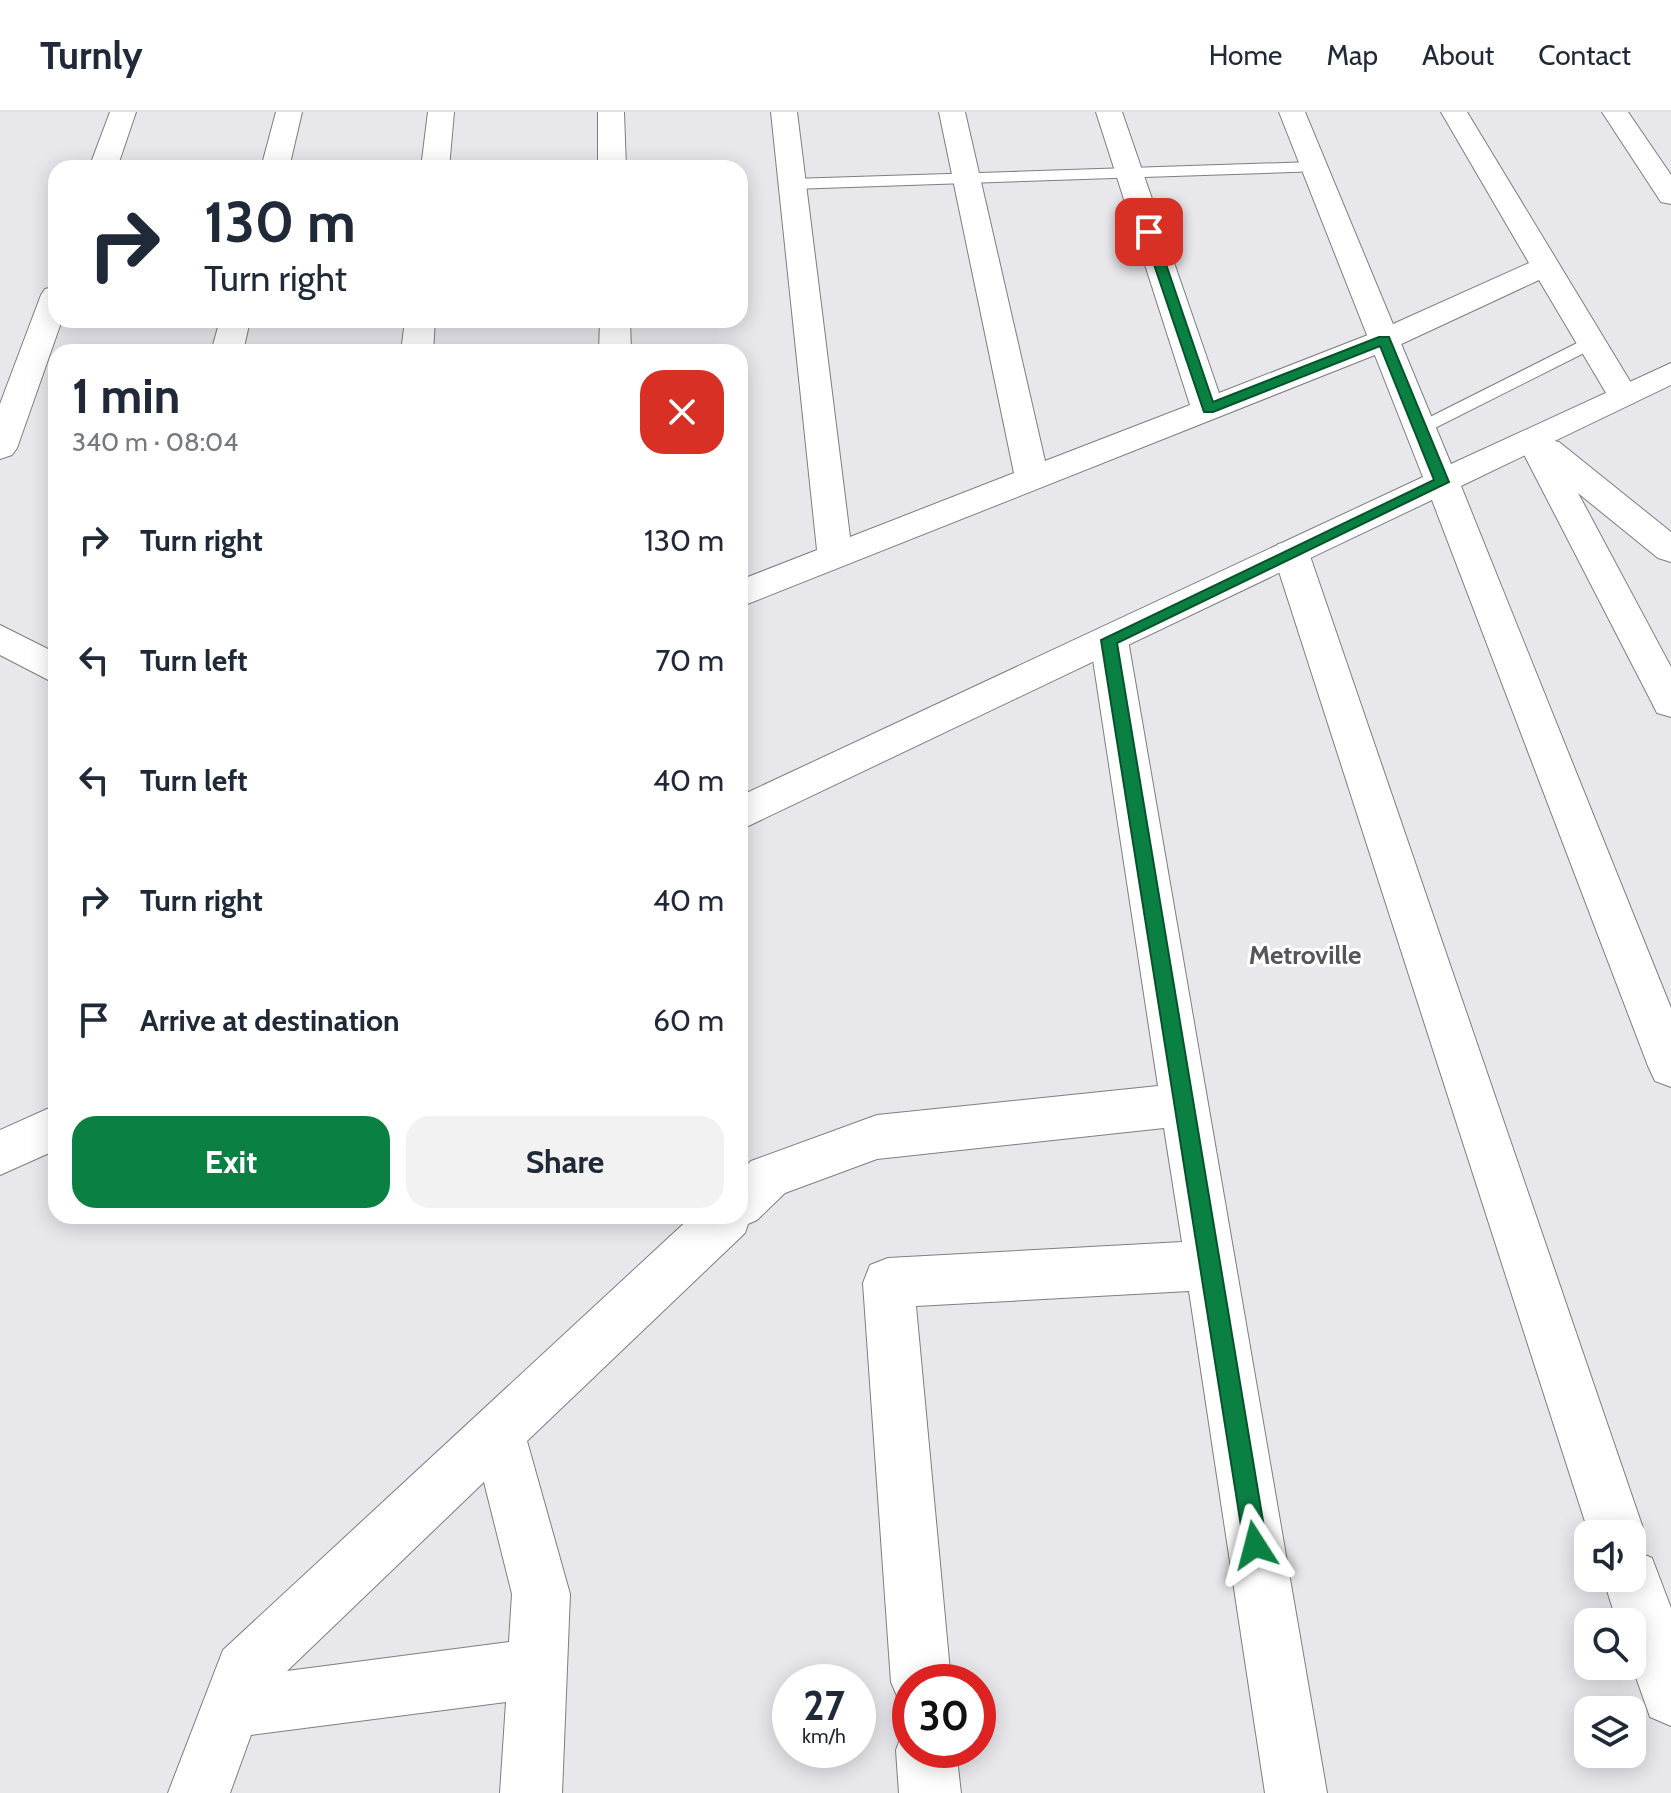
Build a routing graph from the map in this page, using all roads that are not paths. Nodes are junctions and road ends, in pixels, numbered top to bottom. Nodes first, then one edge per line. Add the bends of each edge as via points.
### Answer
1 (123, 112) edge
2 (289, 112) edge
3 (441, 112) edge
4 (611, 112) edge
5 (784, 112) edge
6 (952, 112) edge
7 (1109, 112) edge
8 (1292, 112) edge
9 (1454, 112) edge
10 (1615, 112) edge
11 (106, 160) edge
12 (277, 160) edge
13 (436, 160) edge
14 (612, 160) edge
15 (1314, 167) junction
16 (1130, 173) junction
17 (968, 178) junction
18 (792, 184) junction
19 (1671, 196) edge
20 (1546, 266) junction
21 (48, 317) edge
22 (1384, 340) junction
23 (1591, 342) junction
24 (1671, 373) edge
25 (1623, 396) junction
26 (1208, 409) junction
27 (1420, 427) junction
28 (1533, 439) junction
29 (0, 448) edge
30 (1032, 479) junction
31 (1442, 482) junction
32 (1671, 550) edge
33 (1291, 553) junction
34 (835, 556) junction
35 (748, 591) edge
36 (0, 638) edge
37 (1109, 640) junction
38 (48, 665) edge
39 (1671, 703) edge
40 (748, 810) edge
41 (1671, 1066) edge
42 (1184, 1105) junction
43 (48, 1131) edge
44 (0, 1153) edge
45 (748, 1196) edge
46 (719, 1224) edge
47 (1210, 1265) junction
48 (498, 1432) junction
49 (1612, 1520) edge
50 (1637, 1592) edge
51 (920, 1664) edge
52 (537, 1668) junction
53 (1671, 1696) edge
54 (230, 1708) junction
55 (928, 1768) edge
56 (199, 1793) edge
57 (531, 1793) edge
58 (930, 1793) edge
59 (1296, 1793) edge

1 - 11 street
2 - 12 street
3 - 13 street
4 - 14 street
5 - 18 street
6 - 17 street
7 - 16 street
8 - 15 street
9 - 20 street
10 - 19 street
15 - 16 lane
15 - 22 street
16 - 17 lane
16 - 26 street
17 - 18 lane
17 - 30 street
18 - 34 street
20 - 22 street
20 - 23 street
21 - 29 street
22 - 26 street
22 - 27 street
23 - 25 street
23 - 27 lane
24 - 25 street
25 - 28 street
26 - 30 street
27 - 31 street
28 - 31 street
28 - 32 street
28 - 39 street
30 - 34 street
31 - 33 street
31 - 41 street
33 - 37 street
33 - 49 street
34 - 35 street
36 - 38 street
37 - 40 street
37 - 42 street
42 - 45 street via 877,1137 768,1177
42 - 47 street
43 - 44 street
46 - 48 street
47 - 51 street via 888,1283
47 - 59 street
48 - 52 street via 541,1594
48 - 54 street via 244,1671
50 - 53 street
52 - 54 street
52 - 57 street
54 - 56 street
55 - 58 street

